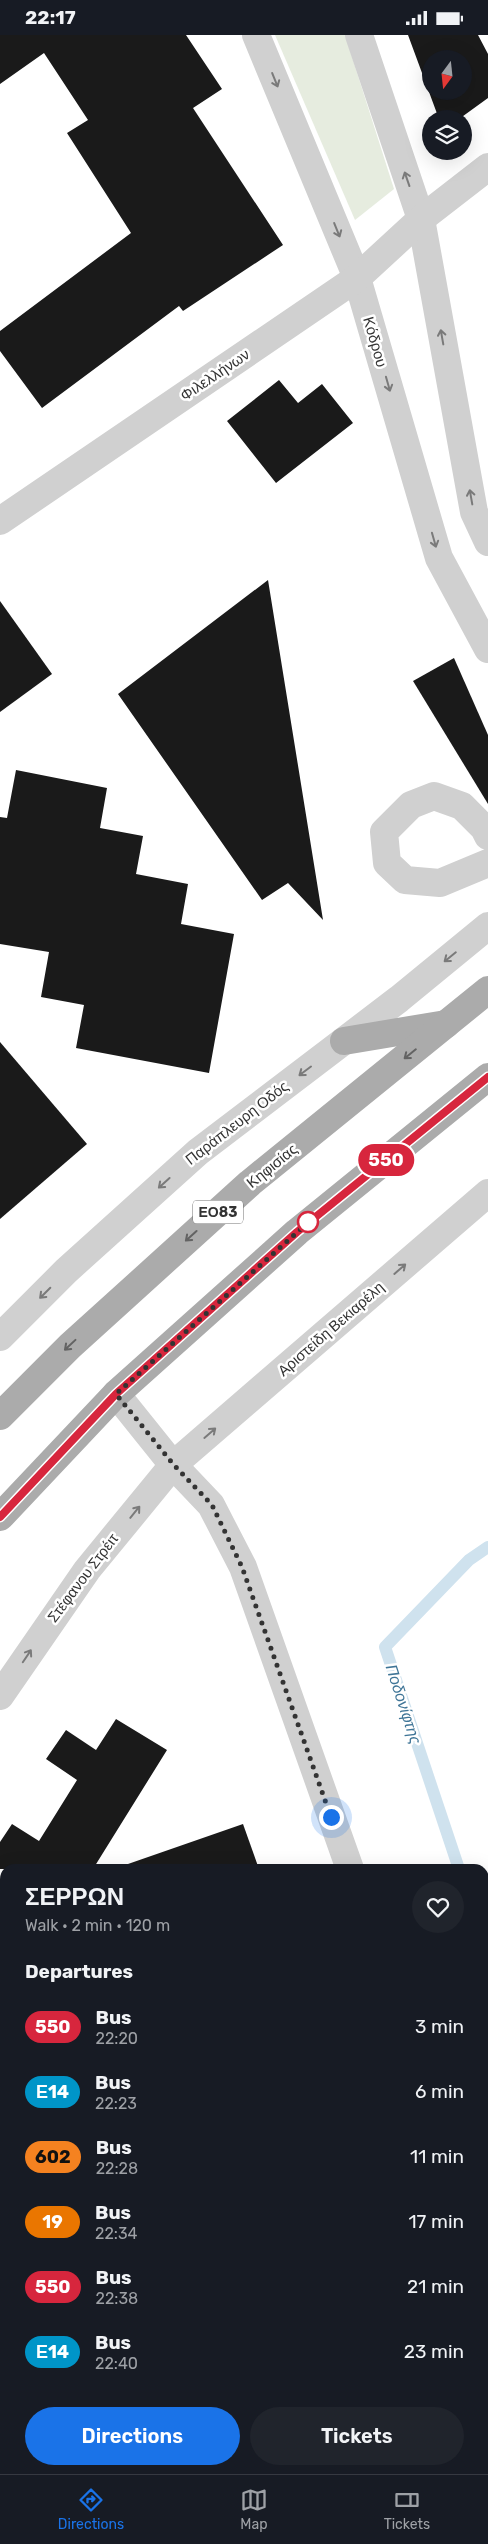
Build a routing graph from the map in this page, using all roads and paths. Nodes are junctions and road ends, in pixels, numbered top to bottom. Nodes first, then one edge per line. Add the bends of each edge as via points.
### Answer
1 (256, 35) edge
2 (359, 35) edge
3 (488, 167) edge
4 (421, 219) junction
5 (357, 278) junction
6 (0, 521) edge
7 (488, 542) edge
8 (488, 649) edge
9 (488, 835) edge
10 (488, 863) edge
11 (488, 926) edge
12 (488, 990) edge
13 (448, 1023) junction
14 (344, 1041) junction
15 (488, 1077) edge
16 (488, 1193) edge
17 (0, 1337) edge
18 (116, 1394) junction
19 (0, 1416) edge
20 (174, 1465) junction
21 (0, 1517) edge
22 (0, 1696) edge
23 (348, 1864) edge

1 -> 5 street, Κόδρου
4 -> 2 street
3 - 4 street, Φιλελλήνων
4 - 5 street, Φιλελλήνων
7 -> 4 street via 474,512
5 - 6 street, Φιλελλήνων
5 -> 8 street, Κόδρου via 439,558
9 - 10 street via 462,806 434,796 411,805 384,832 387,863 405,880 440,883
11 -> 14 street, Παράπλευρη Οδός
12 - 13 main road, Κηφισίας / ΕΟ83
13 - 14 main road
13 -> 19 main road, Κηφισίας / ΕΟ83 via 250,1183 70,1346
14 -> 17 street, Παράπλευρη Οδός via 198,1152 66,1271
15 - 18 main road via 297,1232
20 -> 16 street, Αριστείδη Βεκιαρέλη
18 - 20 street
18 - 21 main road
22 -> 20 street, Στέφανου Στρέιτ via 87,1570
20 - 23 street via 212,1505 239,1559

